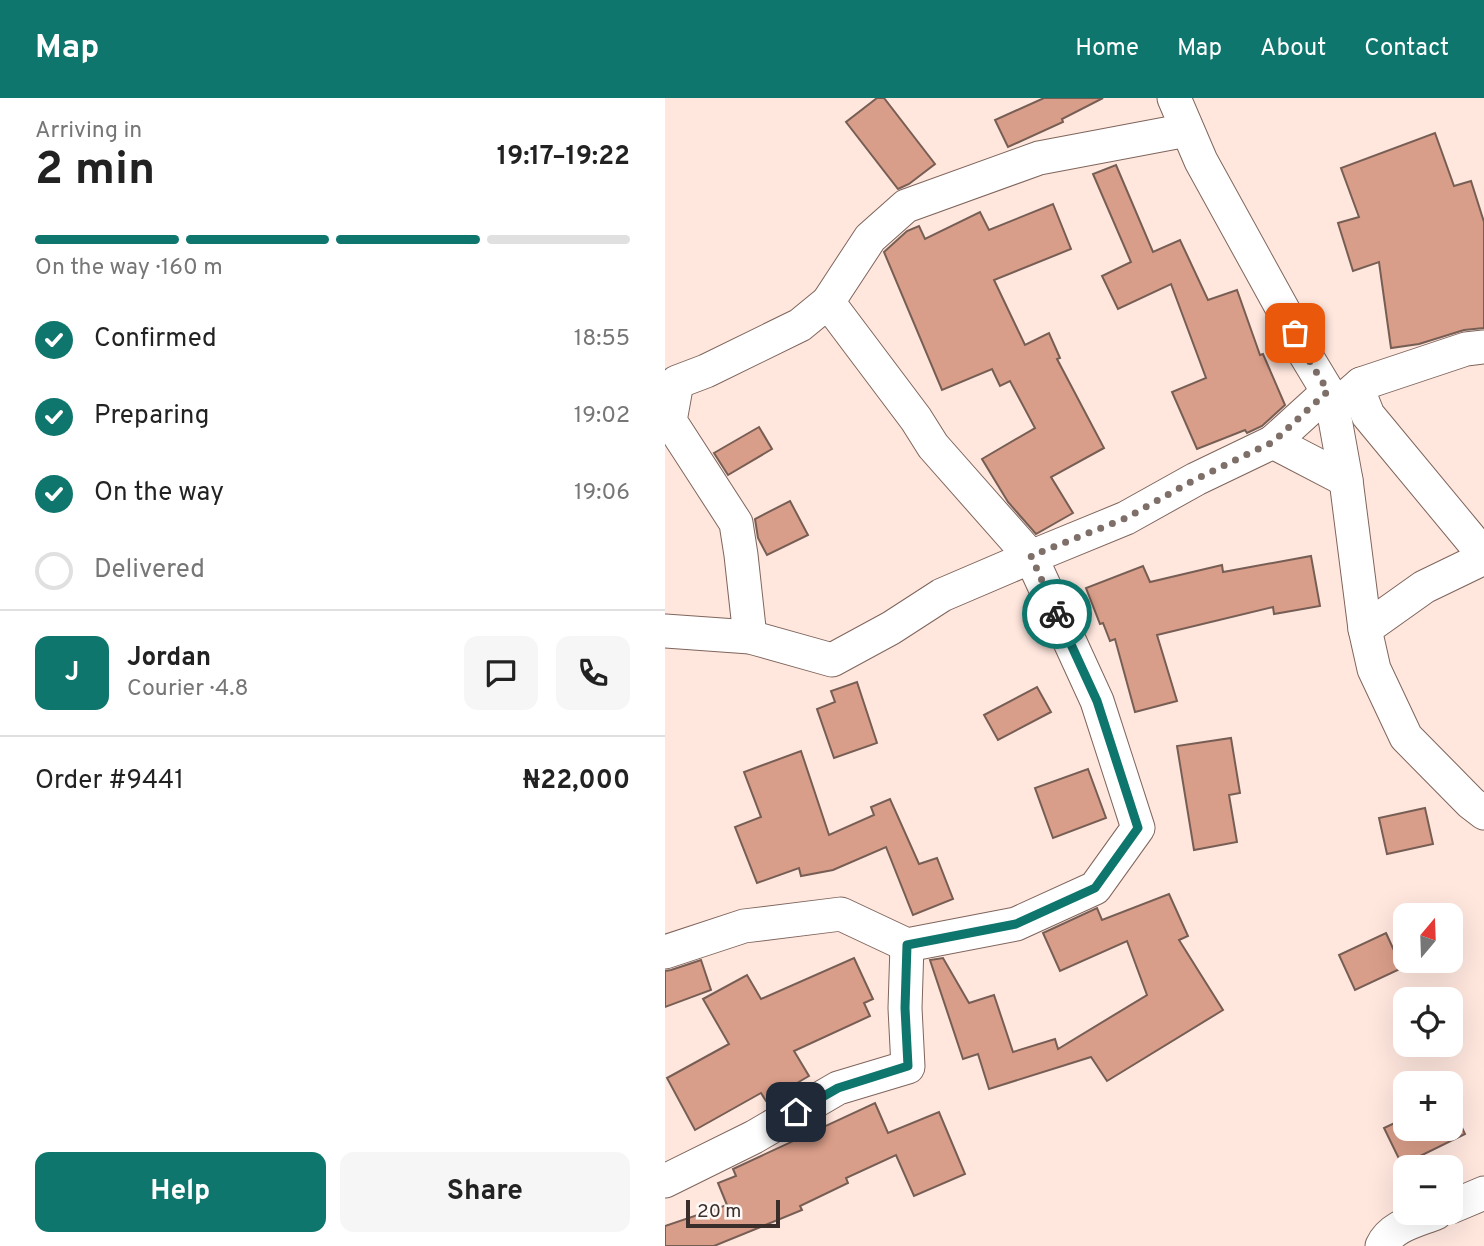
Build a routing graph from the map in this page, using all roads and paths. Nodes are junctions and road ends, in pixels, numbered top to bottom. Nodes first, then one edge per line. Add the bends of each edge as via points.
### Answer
1 (1174, 98) edge
2 (1187, 130) junction
3 (828, 302) junction
4 (1484, 347) edge
5 (1361, 384) junction
6 (1331, 400) junction
7 (1273, 442) junction
8 (1346, 480) junction
9 (1031, 556) junction
10 (1484, 556) edge
11 (1365, 629) junction
12 (665, 631) edge
13 (750, 637) junction
14 (1484, 813) edge
15 (907, 945) junction
16 (665, 952) edge
17 (665, 1181) edge
18 (1484, 1193) edge
19 (1463, 1201) edge
20 (1405, 1225) edge
21 (1382, 1246) edge

1 - 2 street
2 - 3 street via 1039,159 906,206 870,238
2 - 6 street
3 - 9 street via 933,446
3 - 13 street via 800,325 677,382 670,421 736,523
4 - 5 street
5 - 6 street
5 - 10 street via 1361,400 1369,415
6 - 7 street
6 - 8 street
7 - 8 street
7 - 9 street via 1126,518
8 - 11 street
9 - 13 street via 942,595 832,660
9 - 15 street via 1097,701 1138,828 1095,888 1016,924
10 - 11 street via 1424,587
11 - 14 street via 1374,669 1406,737
12 - 13 street
15 - 16 street via 841,914 744,926
15 - 17 street via 908,1066 838,1088
18 - 19 street
20 - 21 street via 1395,1229

